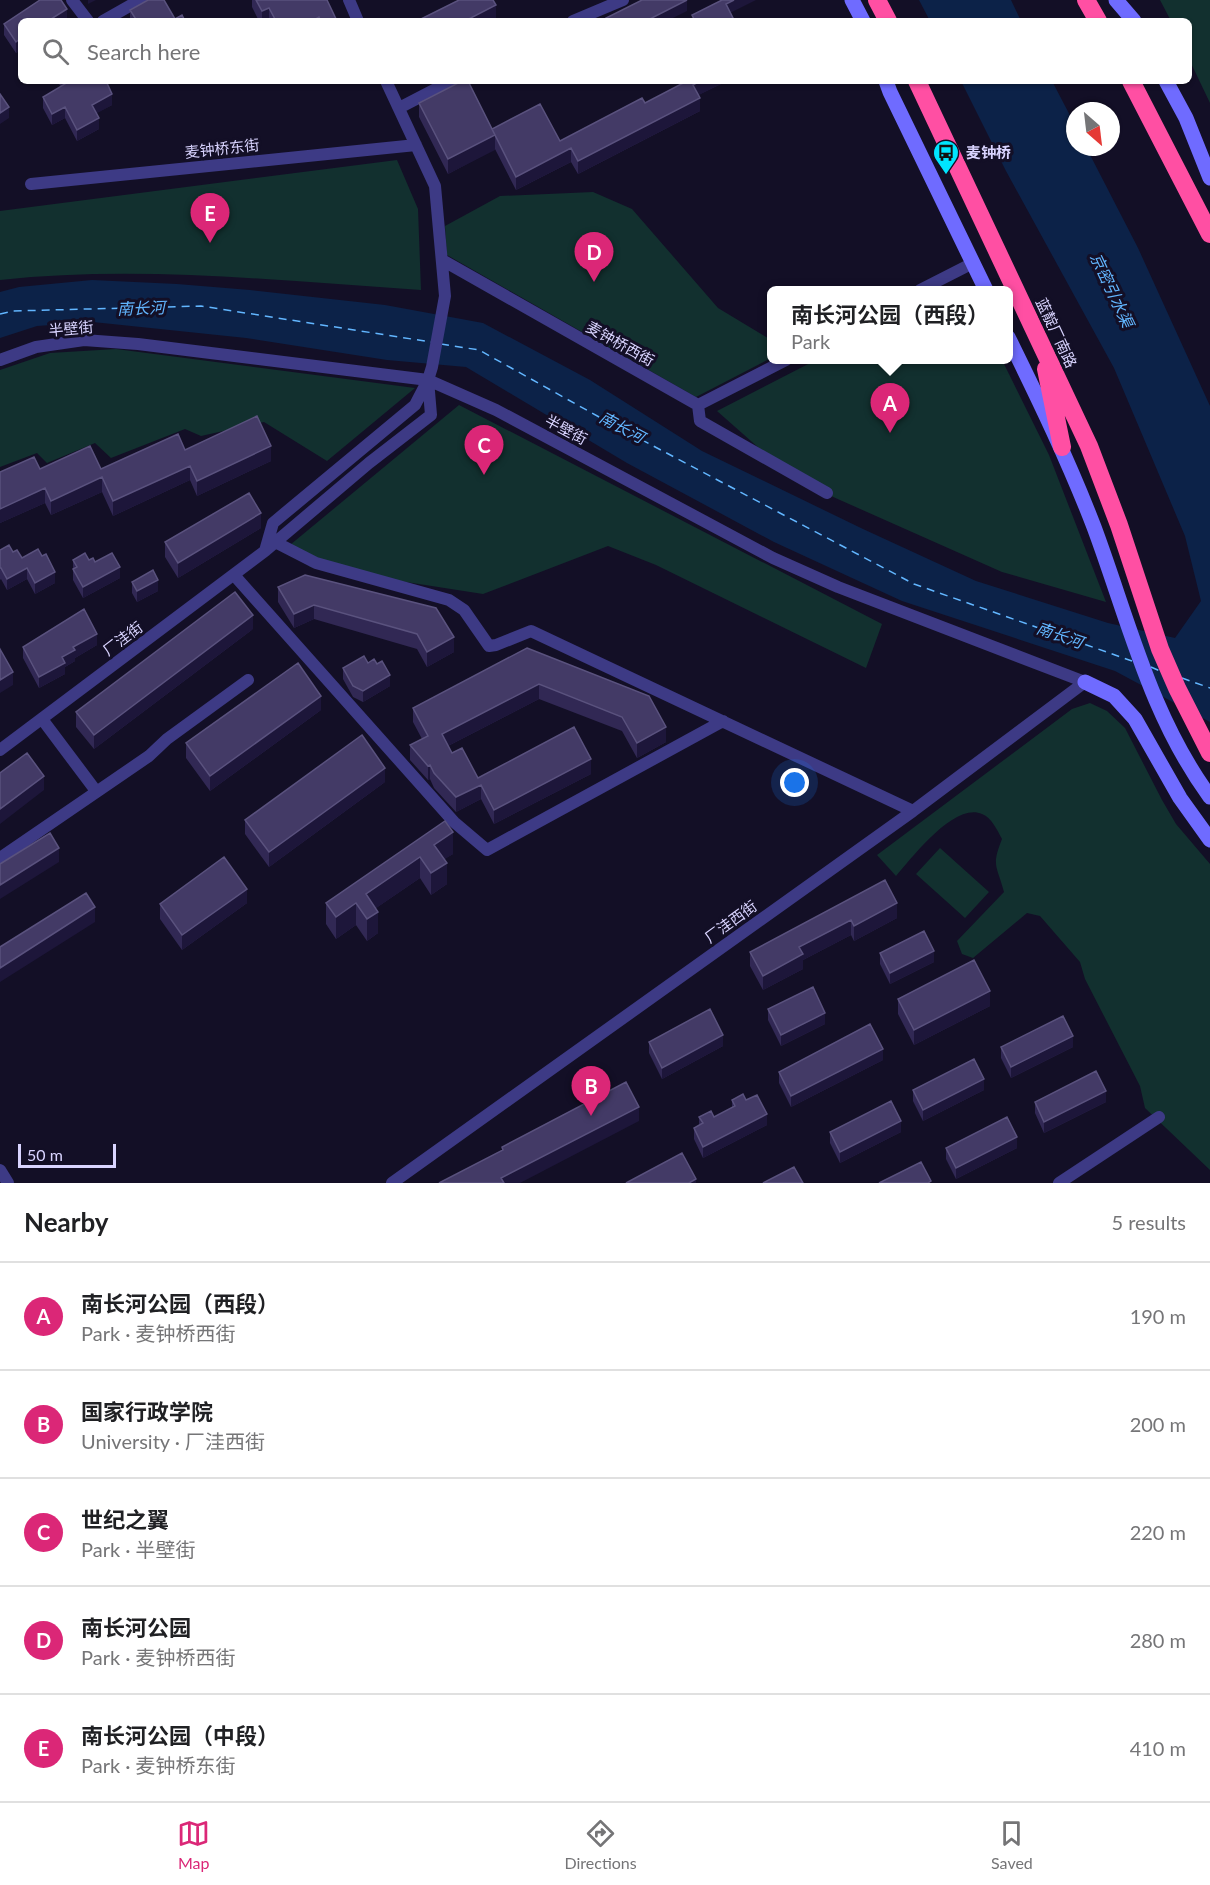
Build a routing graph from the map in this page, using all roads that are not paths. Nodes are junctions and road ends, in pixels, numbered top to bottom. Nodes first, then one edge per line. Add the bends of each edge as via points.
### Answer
1 (72, 0) edge
2 (140, 0) edge
3 (348, 0) edge
4 (623, 0) edge
5 (852, 0) edge
6 (877, 0) edge
7 (1086, 0) edge
8 (1116, 0) edge
9 (86, 18) edge
10 (108, 18) edge
11 (357, 18) edge
12 (580, 18) edge
13 (861, 18) edge
14 (886, 18) edge
15 (1096, 18) edge
16 (1131, 18) edge
17 (387, 84) edge
18 (445, 84) edge
19 (887, 84) edge
20 (917, 84) edge
21 (1133, 84) edge
22 (1168, 84) edge
23 (399, 108) junction
24 (416, 145) junction
25 (1210, 178) edge
26 (31, 184) dead end
27 (1210, 234) edge
28 (442, 260) junction
29 (973, 263) junction
30 (929, 286) edge
31 (984, 286) edge
32 (1039, 338) junction
33 (1013, 347) edge
34 (0, 360) edge
35 (778, 364) edge
36 (430, 374) junction
37 (698, 405) junction
38 (1062, 447) junction
39 (827, 493) dead end
40 (275, 542) junction
41 (265, 551) junction
42 (234, 575) junction
43 (248, 680) dead end
44 (1085, 682) junction
45 (42, 719) junction
46 (723, 721) junction
47 (0, 750) edge
48 (1210, 753) edge
49 (96, 791) junction
50 (1210, 797) edge
51 (913, 811) junction
52 (1210, 840) edge
53 (0, 858) edge
54 (1159, 1117) dead end
55 (0, 1170) edge
56 (8, 1183) edge
57 (392, 1183) edge
58 (1059, 1183) edge

1 - 9 street
2 - 10 street
3 - 11 street
4 - 12 street
5 - 13 street
6 - 14 highway
7 - 15 highway
8 - 16 street
17 - 23 street
18 - 23 street
19 - 29 street
20 - 32 highway, 蓝靛厂南路
21 - 27 highway
22 - 25 street
23 - 24 street
24 - 26 street, 麦钟桥东街
24 - 28 street via 435,186
28 - 36 street via 445,296
28 - 37 street, 麦钟桥西街
29 - 30 street
29 - 31 street
32 - 38 highway
32 - 48 highway, 蓝靛厂南路 via 1089,446 1177,688
33 - 38 street
34 - 36 street, 半壁街 via 36,347 84,340
35 - 37 street
36 - 40 street, 厂洼街 via 431,415
36 - 41 street via 415,405 273,524
36 - 44 street, 半壁街 via 782,562
37 - 39 street via 700,421
38 - 50 street via 1153,695 1173,737
40 - 41 street, 厂洼街
40 - 46 street via 316,563 449,600 464,610 489,646 531,631
41 - 42 street, 厂洼街
42 - 45 street, 厂洼街
42 - 46 street via 454,822 487,850
43 - 49 street
44 - 51 street, 厂洼西街
44 - 52 street via 1114,696 1135,718 1180,798
45 - 47 street, 厂洼街
45 - 49 street
46 - 51 street
49 - 53 street
51 - 57 street, 厂洼西街
54 - 58 street
55 - 56 street

